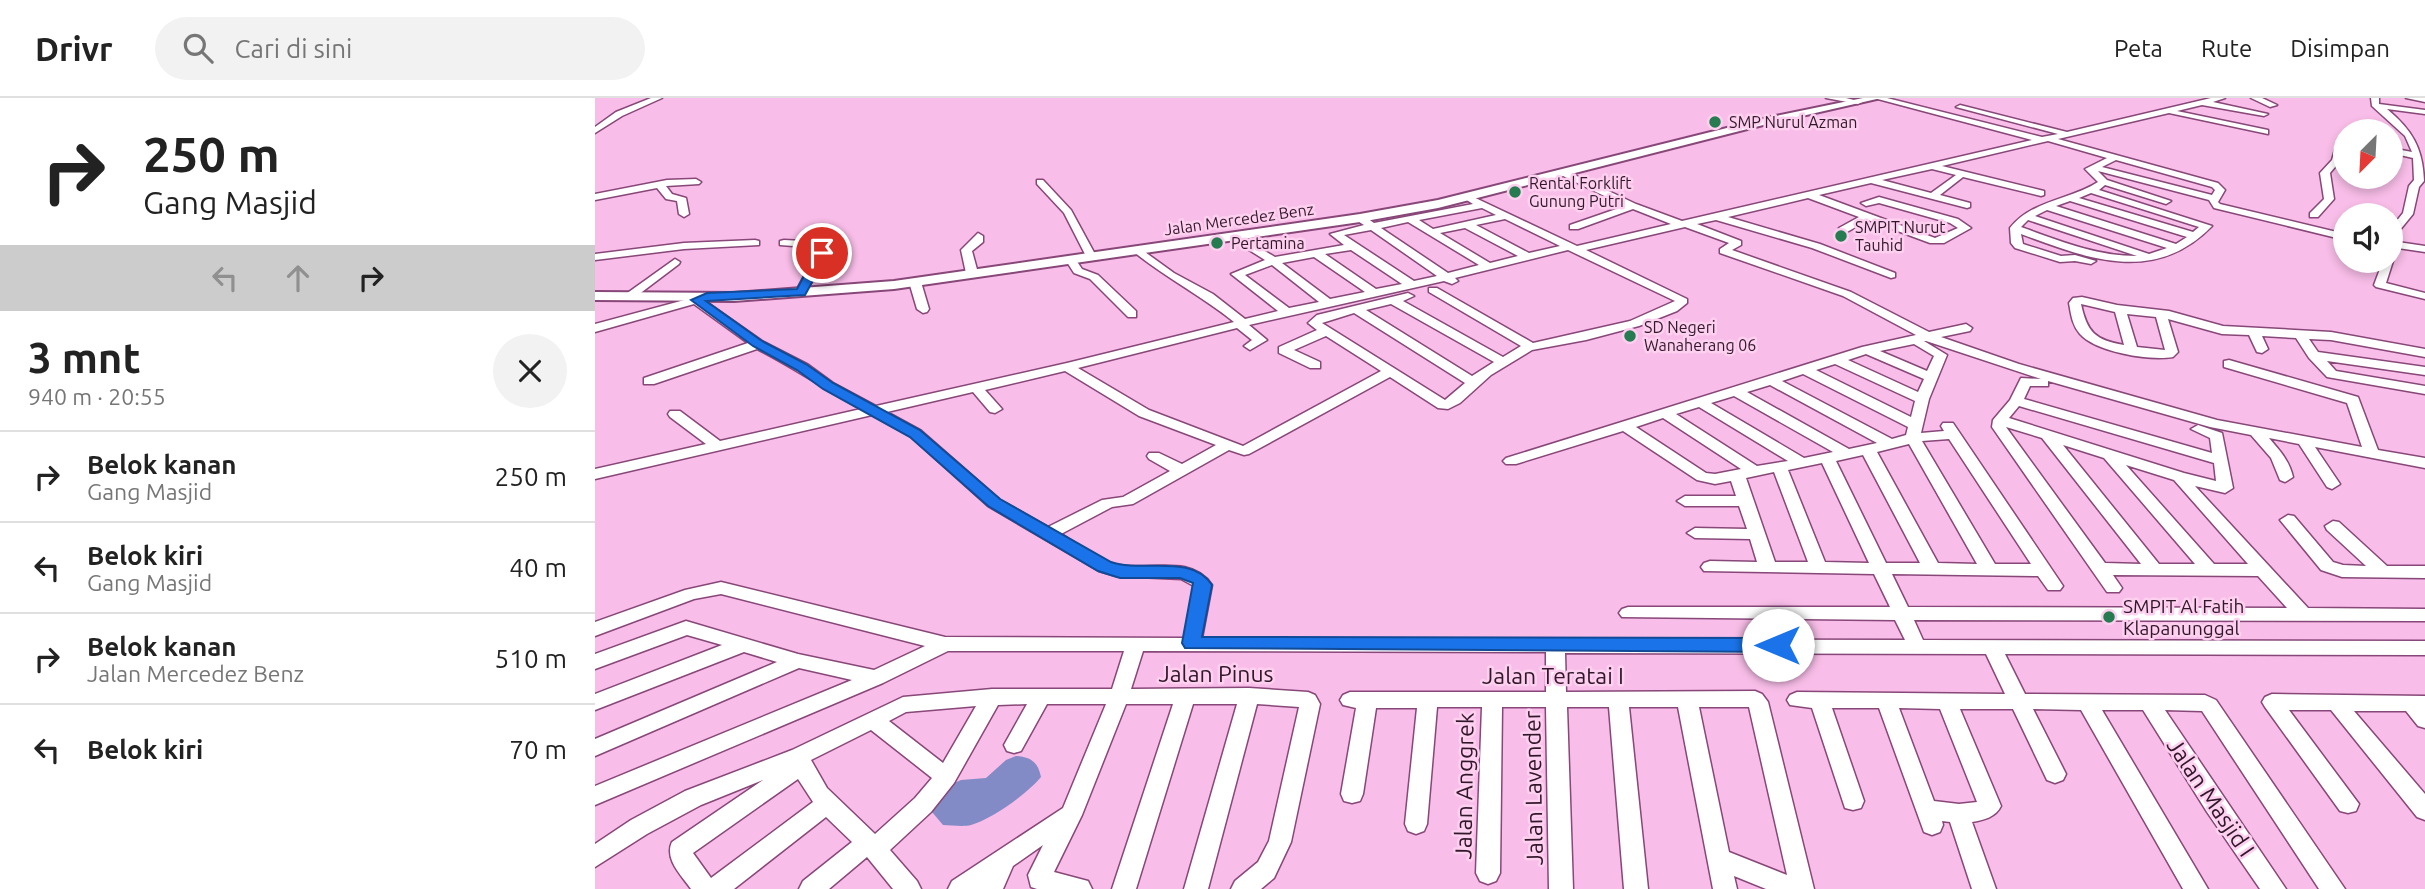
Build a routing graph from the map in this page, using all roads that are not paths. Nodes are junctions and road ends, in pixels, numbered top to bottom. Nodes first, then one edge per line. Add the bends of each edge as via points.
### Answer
1 (658, 98) edge
2 (1830, 98) edge
3 (1877, 98) edge
4 (2181, 98) edge
5 (2221, 98) edge
6 (2255, 98) edge
7 (2410, 98) edge
8 (2425, 100) edge
9 (1858, 102) junction
10 (2376, 102) edge
11 (2201, 103) junction
12 (1947, 104) dead end
13 (2273, 105) dead end
14 (2169, 112) junction
15 (2425, 112) edge
16 (2264, 114) dead end
17 (595, 131) edge
18 (2265, 132) dead end
19 (2066, 134) junction
20 (2044, 139) junction
21 (2403, 153) edge
22 (2417, 156) junction
23 (2114, 158) junction
24 (2333, 164) edge
25 (1929, 166) junction
26 (2092, 167) junction
27 (1564, 173) junction
28 (1959, 177) dead end
29 (2422, 178) edge
30 (1869, 179) junction
31 (696, 182) dead end
32 (2104, 182) junction
33 (1040, 183) dead end
34 (660, 185) junction
35 (2093, 191) junction
36 (2041, 193) dead end
37 (1807, 194) junction
38 (1932, 196) junction
39 (595, 197) edge
40 (1467, 197) junction
41 (2072, 199) junction
42 (2215, 199) junction
43 (2166, 201) dead end
44 (2410, 202) junction
45 (1866, 203) dead end
46 (1482, 205) junction
47 (1967, 205) dead end
48 (2425, 205) edge
49 (1633, 206) junction
50 (2049, 206) junction
51 (684, 214) dead end
52 (1505, 216) junction
53 (2026, 216) junction
54 (1718, 217) junction
55 (1866, 217) junction
56 (1360, 218) junction
57 (1410, 219) junction
58 (2403, 220) edge
59 (2317, 223) junction
60 (1466, 224) junction
61 (1683, 224) junction
62 (1372, 225) junction
63 (1574, 227) dead end
64 (1843, 230) dead end
65 (2333, 231) edge
66 (1431, 232) junction
67 (978, 236) dead end
68 (1234, 236) junction
69 (2195, 236) junction
70 (755, 243) dead end
71 (784, 243) dead end
72 (1353, 246) junction
73 (2403, 246) edge
74 (2179, 248) junction
75 (1570, 249) junction
76 (2425, 249) edge
77 (1138, 250) junction
78 (1316, 253) junction
79 (1091, 256) junction
80 (595, 257) edge
81 (1529, 257) junction
82 (2153, 258) junction
83 (1070, 259) junction
84 (1273, 261) junction
85 (675, 262) dead end
86 (1489, 267) junction
87 (972, 273) junction
88 (2384, 273) edge
89 (1891, 275) dead end
90 (1448, 277) junction
91 (1835, 279) dead end
92 (915, 282) junction
93 (1412, 285) junction
94 (1820, 285) junction
95 (1433, 290) junction
96 (801, 293) junction
97 (1374, 293) junction
98 (595, 296) edge
99 (630, 296) junction
100 (2425, 296) edge
101 (702, 298) junction
102 (1392, 300) junction
103 (1328, 303) junction
104 (923, 309) dead end
105 (1355, 309) junction
106 (2120, 310) junction
107 (2166, 311) junction
108 (1287, 312) junction
109 (1132, 314) dead end
110 (1242, 324) junction
111 (595, 328) edge
112 (1966, 328) dead end
113 (2211, 328) junction
114 (1326, 331) junction
115 (2254, 332) junction
116 (2300, 334) junction
117 (1905, 336) junction
118 (1928, 337) junction
119 (758, 344) junction
120 (2216, 345) dead end
121 (1251, 346) dead end
122 (1529, 347) junction
123 (2131, 349) junction
124 (2262, 349) dead end
125 (1867, 350) junction
126 (2425, 353) edge
127 (2314, 355) junction
128 (1837, 360) junction
129 (1501, 361) junction
130 (2229, 364) dead end
131 (1315, 366) dead end
132 (1067, 367) junction
133 (1805, 370) junction
134 (2425, 371) edge
135 (1388, 373) junction
136 (1932, 378) junction
137 (1772, 380) junction
138 (649, 381) dead end
139 (1473, 382) junction
140 (975, 387) junction
141 (2425, 390) edge
142 (1736, 391) junction
143 (1922, 399) junction
144 (2017, 401) junction
145 (1700, 402) junction
146 (995, 409) dead end
147 (875, 410) junction
148 (1665, 413) junction
149 (675, 414) dead end
150 (2000, 420) junction
151 (1627, 427) junction
152 (1914, 432) junction
153 (2256, 432) junction
154 (2047, 435) junction
155 (2304, 441) junction
156 (1889, 444) junction
157 (717, 446) junction
158 (1226, 446) junction
159 (1868, 450) junction
160 (2371, 452) junction
161 (1847, 454) junction
162 (2110, 455) junction
163 (1154, 456) dead end
164 (1828, 457) junction
165 (1511, 461) dead end
166 (2222, 461) junction
167 (1801, 462) junction
168 (2425, 463) edge
169 (1779, 466) junction
170 (1181, 470) junction
171 (1754, 471) junction
172 (595, 474) edge
173 (1737, 475) junction
174 (2179, 477) junction
175 (2285, 477) dead end
176 (2332, 484) dead end
177 (1685, 501) dead end
178 (1745, 501) junction
179 (2288, 520) dead end
180 (2333, 526) dead end
181 (1695, 533) dead end
182 (1048, 534) junction
183 (1757, 534) junction
184 (1710, 567) dead end
185 (1768, 568) junction
186 (1819, 568) junction
187 (1880, 568) junction
188 (1932, 569) junction
189 (1989, 569) junction
190 (2100, 569) junction
191 (2043, 570) junction
192 (2155, 570) junction
193 (2210, 570) junction
194 (2263, 570) junction
195 (2383, 572) junction
196 (2425, 572) edge
197 (2054, 586) dead end
198 (2113, 588) dead end
199 (1628, 613) dead end
200 (2303, 614) junction
201 (2425, 615) edge
202 (595, 629) edge
203 (1910, 631) junction
204 (1194, 634) junction
205 (745, 644) junction
206 (945, 644) junction
207 (1135, 645) junction
208 (1555, 645) junction
209 (1992, 647) junction
210 (2425, 648) edge
211 (798, 661) junction
212 (595, 662) edge
213 (876, 678) junction
214 (1249, 696) junction
215 (992, 697) junction
216 (1041, 697) junction
217 (1119, 697) junction
218 (1185, 697) junction
219 (1559, 699) junction
220 (1618, 699) junction
221 (1687, 699) junction
222 (1428, 700) junction
223 (1492, 700) junction
224 (1797, 700) dead end
225 (1819, 700) junction
226 (1886, 701) junction
227 (595, 702) edge
228 (1947, 702) junction
229 (2087, 702) junction
230 (2020, 703) junction
231 (2336, 703) junction
232 (2150, 704) junction
233 (2418, 704) edge
234 (873, 720) junction
235 (2425, 720) edge
236 (1014, 746) dead end
237 (595, 748) edge
238 (800, 760) junction
239 (2055, 774) dead end
240 (946, 777) junction
241 (1352, 794) dead end
242 (595, 796) edge
243 (1853, 801) dead end
244 (827, 804) junction
245 (2348, 804) dead end
246 (2425, 810) edge
247 (1958, 813) junction
248 (1071, 815) junction
249 (1416, 824) dead end
250 (871, 845) junction
251 (595, 857) edge
252 (1005, 857) junction
253 (1719, 858) junction
254 (1488, 873) dead end
255 (905, 888) edge
256 (705, 889) edge
257 (715, 889) edge
258 (811, 889) edge
259 (960, 889) edge
260 (991, 889) edge
261 (1080, 889) edge
262 (1124, 889) edge
263 (1196, 889) edge
264 (1243, 889) edge
265 (1561, 889) edge
266 (1636, 889) edge
267 (1725, 889) edge
268 (1793, 889) edge
269 (1802, 889) edge
270 (1985, 889) edge
271 (2196, 889) edge
272 (2274, 889) edge
273 (2333, 889) edge

1 - 17 street via 619,114
2 - 9 street
3 - 9 main road, Jalan Mercedez Benz
3 - 20 street
4 - 11 street
5 - 11 street
6 - 13 street
7 - 8 street
9 - 27 main road, Jalan Mercedez Benz
10 - 15 street
10 - 22 street via 2403,125
11 - 14 street
11 - 16 street
12 - 19 street
14 - 18 street
14 - 19 street
19 - 20 street
20 - 23 street
20 - 25 street
21 - 22 street
22 - 29 street
23 - 26 street
23 - 42 street via 2215,185 2220,190
24 - 59 street via 2325,173 2329,200
25 - 30 street
25 - 36 street
26 - 32 street via 2092,174
26 - 42 street
27 - 40 main road, Jalan Mercedez Benz
27 - 49 street
28 - 38 street
29 - 44 street via 2414,186
30 - 37 street
30 - 38 street
31 - 34 street
32 - 35 street
32 - 43 street
33 - 79 street via 1069,212
34 - 39 street
34 - 51 street via 670,197 681,198
35 - 41 street
35 - 69 street via 2209,225
37 - 54 street
37 - 55 street
38 - 47 street
40 - 46 street
40 - 56 main road, Jalan Mercedez Benz
41 - 50 street
41 - 69 street
42 - 59 street via 2217,206 2294,231
44 - 48 street
44 - 58 street
45 - 55 street via 1879,200 1966,228 1938,242
46 - 52 street
46 - 57 street
49 - 61 street
49 - 63 street
50 - 53 street
50 - 74 street
52 - 60 street
52 - 75 street
53 - 82 street
53 - 82 street via 2015,228 2105,259
54 - 61 street
54 - 89 street via 1816,246
55 - 64 street
56 - 62 street
56 - 68 main road, Jalan Mercedez Benz
57 - 62 street
57 - 66 street
59 - 65 street
60 - 66 street
60 - 81 street
61 - 75 street
61 - 94 street via 1737,243 1725,249 1727,253
62 - 72 street via 1336,233
62 - 90 street
66 - 86 street
67 - 87 street via 978,242 966,250
68 - 77 main road, Jalan Mercedez Benz
68 - 84 street
69 - 74 street
70 - 80 street
71 - 96 street via 825,245
72 - 78 street
72 - 93 street
73 - 76 street
74 - 82 street
75 - 81 street
75 - 122 street via 1683,301 1661,313 1570,341
77 - 79 main road, Jalan Mercedez Benz
77 - 110 street via 1170,275 1209,296
78 - 84 street
78 - 97 street
79 - 83 main road, Jalan Mercedez Benz
81 - 86 street
83 - 87 main road, Jalan Mercedez Benz
83 - 109 street via 1078,271 1094,277
84 - 103 street
84 - 108 street via 1236,275
85 - 99 street
86 - 90 street
87 - 92 main road, Jalan Mercedez Benz
88 - 100 street via 2380,285
90 - 93 street
90 - 95 street via 1451,285
91 - 94 street
92 - 96 main road, Jalan Mercedez Benz
92 - 104 street
93 - 97 street
94 - 118 street via 1847,294
95 - 102 street
95 - 122 street
96 - 101 main road, Jalan Mercedez Benz
97 - 103 street
98 - 99 main road, Jalan Mercedez Benz
99 - 101 main road, Jalan Mercedez Benz
101 - 111 street
101 - 119 street
102 - 105 street
102 - 129 street
103 - 108 street
105 - 114 street via 1316,320
105 - 139 street
106 - 107 street
106 - 123 street
106 - 123 street via 2085,300 2075,303 2082,328 2091,337
107 - 113 street
107 - 123 street via 2172,352
108 - 110 street
110 - 121 street via 1261,340
110 - 132 street
112 - 118 street
113 - 115 street
113 - 120 street
114 - 131 street via 1284,350
114 - 135 street
115 - 116 street
115 - 124 street
116 - 126 street
116 - 127 street
117 - 118 street
117 - 125 street
117 - 136 street via 1940,354
118 - 153 street via 2171,414
119 - 138 street
119 - 147 street
122 - 129 street
125 - 128 street
125 - 136 street
127 - 134 street
127 - 141 street via 2335,376
128 - 133 street
128 - 143 street
129 - 139 street
130 - 160 street via 2285,374 2353,400
132 - 140 street
132 - 158 street via 1144,413
133 - 137 street
133 - 152 street
135 - 139 street via 1443,405 1453,403
135 - 158 street via 1252,448 1238,451
136 - 143 street
137 - 142 street
137 - 156 street
140 - 146 street
140 - 147 street
142 - 145 street
142 - 161 street
143 - 152 street
144 - 150 street
144 - 166 street
144 - 166 street via 2026,381 2033,380 2214,433
145 - 148 street
145 - 167 street
147 - 157 street
147 - 182 street via 915,433 994,503
148 - 151 street
148 - 171 street
149 - 157 street
150 - 154 street
150 - 190 street via 2003,435
151 - 165 street
151 - 173 street via 1702,477
152 - 156 street
152 - 189 street
152 - 191 street via 1950,430
153 - 155 street
153 - 175 street via 2279,456
154 - 162 street
154 - 192 street
155 - 160 street
155 - 176 street
156 - 159 street
157 - 172 street
158 - 170 street
159 - 161 street
159 - 188 street
160 - 168 street
161 - 164 street
162 - 174 street
162 - 193 street
163 - 170 street
164 - 167 street
164 - 187 street
166 - 174 street via 2225,488
167 - 169 street
169 - 171 street
169 - 186 street
170 - 182 street via 1126,501 1111,502
171 - 173 street
173 - 178 street
174 - 194 street
177 - 178 street
178 - 183 street
179 - 195 street via 2331,568
180 - 195 street
181 - 183 street
182 - 204 street via 1112,570 1182,572 1199,579 1203,585
183 - 185 street
184 - 185 street
185 - 186 street
186 - 187 street
187 - 188 street
187 - 203 street
188 - 189 street
189 - 191 street
190 - 192 street
190 - 198 street
191 - 197 street
192 - 193 street
193 - 194 street
194 - 200 street
195 - 196 street
199 - 203 street
200 - 201 street
200 - 203 street
202 - 206 street via 691,594 721,588
203 - 208 street
203 - 209 street
204 - 207 street
204 - 208 street
205 - 211 street
205 - 212 street via 686,628
205 - 227 street
206 - 207 street
206 - 213 street
207 - 217 street
208 - 219 street, Jalan Lavender
209 - 210 street
209 - 230 street
211 - 213 street
211 - 237 street
213 - 242 street
214 - 218 street, Jalan Pinus
214 - 263 street
214 - 264 street, Jalan Pinus via 1304,699 1310,704 1280,842 1266,870
215 - 216 street, Jalan Pinus
215 - 234 street, Jalan Pinus via 910,703
215 - 240 street
216 - 217 street, Jalan Pinus
216 - 236 street
217 - 218 street, Jalan Pinus
217 - 248 street
218 - 262 street
219 - 220 street, Jalan Teratai I
219 - 223 street, Jalan Teratai I
219 - 265 street, Jalan Lavender
220 - 221 street, Jalan Teratai I
220 - 266 street
221 - 253 street
221 - 269 street, Jalan Teratai I via 1758,702
222 - 223 street, Jalan Teratai I
222 - 241 street, Jalan Teratai I via 1359,700
222 - 249 street
223 - 254 street, Jalan Anggrek
224 - 225 street
225 - 226 street
225 - 243 street
226 - 228 street
226 - 247 street via 1929,817
228 - 230 street
228 - 247 street via 1990,806
229 - 230 street
229 - 232 street
229 - 271 street
230 - 239 street
231 - 233 street
231 - 245 street via 2271,704
231 - 246 street
232 - 272 street, Jalan Masjid I
232 - 273 street via 2209,705
233 - 235 street
234 - 238 street, Jalan Pinus
234 - 240 street
238 - 244 street
238 - 251 street via 693,798
238 - 256 street via 680,849
240 - 250 street via 923,805
244 - 250 street
244 - 257 street
247 - 270 street
248 - 252 street
248 - 261 street via 1039,880
250 - 255 street
250 - 258 street
252 - 259 street
252 - 260 street
253 - 267 street
253 - 268 street

